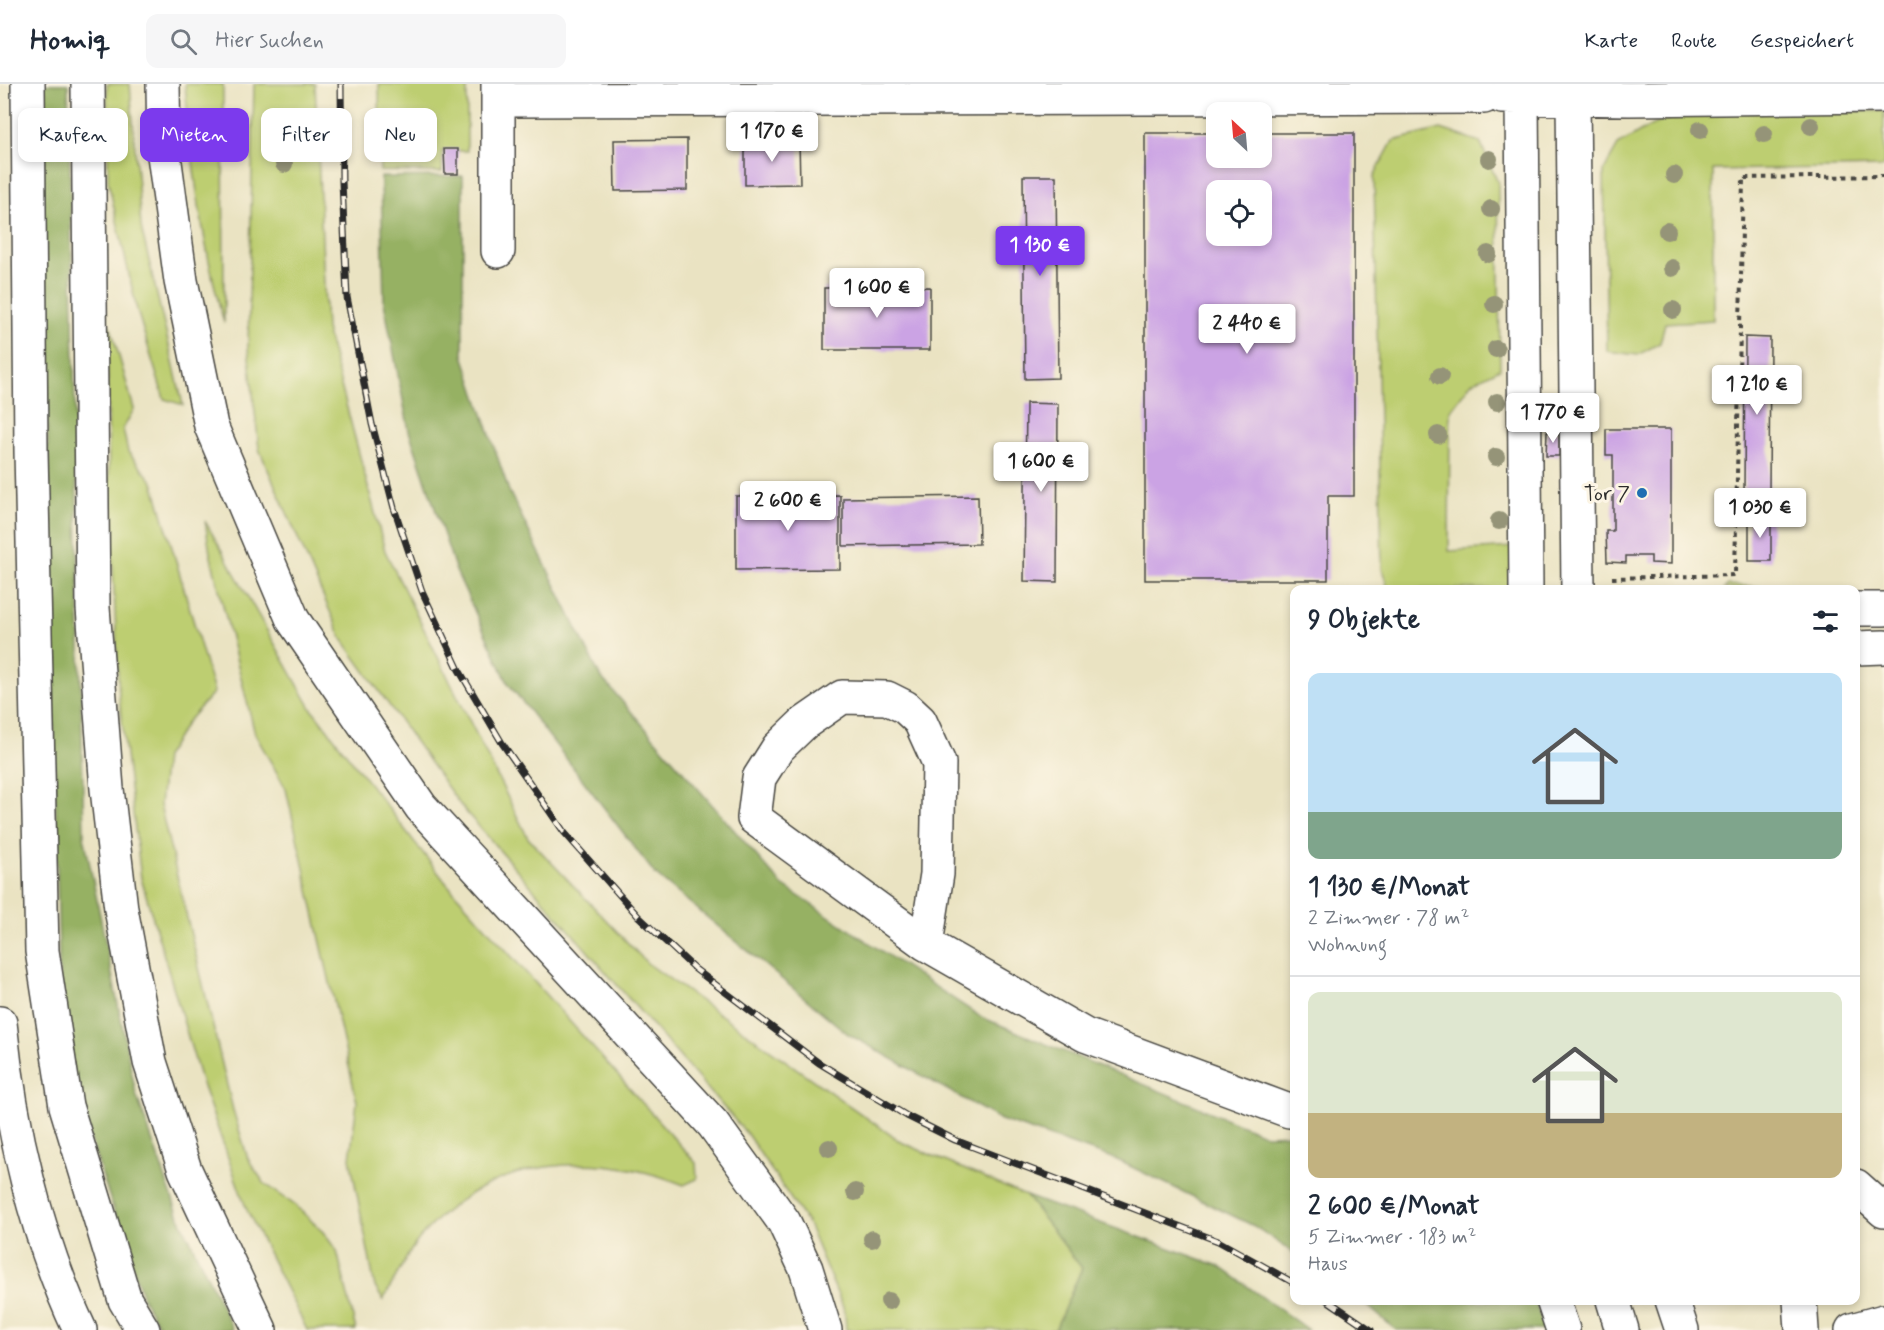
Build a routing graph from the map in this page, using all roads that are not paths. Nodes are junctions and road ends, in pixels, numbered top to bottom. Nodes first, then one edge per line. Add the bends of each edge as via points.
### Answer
1 (28, 84) edge
2 (88, 84) edge
3 (163, 84) edge
4 (1484, 91) edge
5 (498, 92) edge
6 (681, 92) edge
7 (1629, 92) edge
8 (1884, 96) edge
9 (1522, 97) junction
10 (1574, 98) junction
11 (498, 251) dead end
12 (1578, 584) edge
13 (1527, 585) edge
14 (1860, 609) edge
15 (1884, 609) edge
16 (1884, 647) edge
17 (1860, 648) edge
18 (926, 944) junction
19 (0, 1023) edge
20 (1290, 1111) edge
21 (1860, 1190) edge
22 (1884, 1211) edge
23 (1555, 1305) edge
24 (1614, 1305) edge
25 (1674, 1305) edge
26 (1800, 1305) edge
27 (1884, 1321) edge
28 (80, 1330) edge
29 (143, 1330) edge
30 (260, 1330) edge
31 (825, 1330) edge
32 (1563, 1330) edge
33 (1622, 1330) edge
34 (1682, 1330) edge
35 (1802, 1330) edge
36 (1852, 1330) edge

1 - 29 street via 42,951 66,1106 125,1300
2 - 30 street via 93,608 121,909 150,1062 185,1170
3 - 31 street via 165,155 181,281 211,426 293,620 421,807 713,1124 784,1222 806,1269
4 - 6 street
4 - 9 street
5 - 6 street
5 - 11 street
7 - 8 street
7 - 10 street
9 - 10 street
9 - 13 street
10 - 12 street
14 - 15 street
16 - 17 street
18 - 18 street via 937,874 939,764 920,722 905,707 887,698 842,697 803,724 778,748 759,778 754,818
18 - 20 street via 1085,1035
19 - 28 street via 5,1074 29,1186
21 - 22 street
23 - 32 street
24 - 33 street
25 - 34 street
26 - 35 street
27 - 36 street

